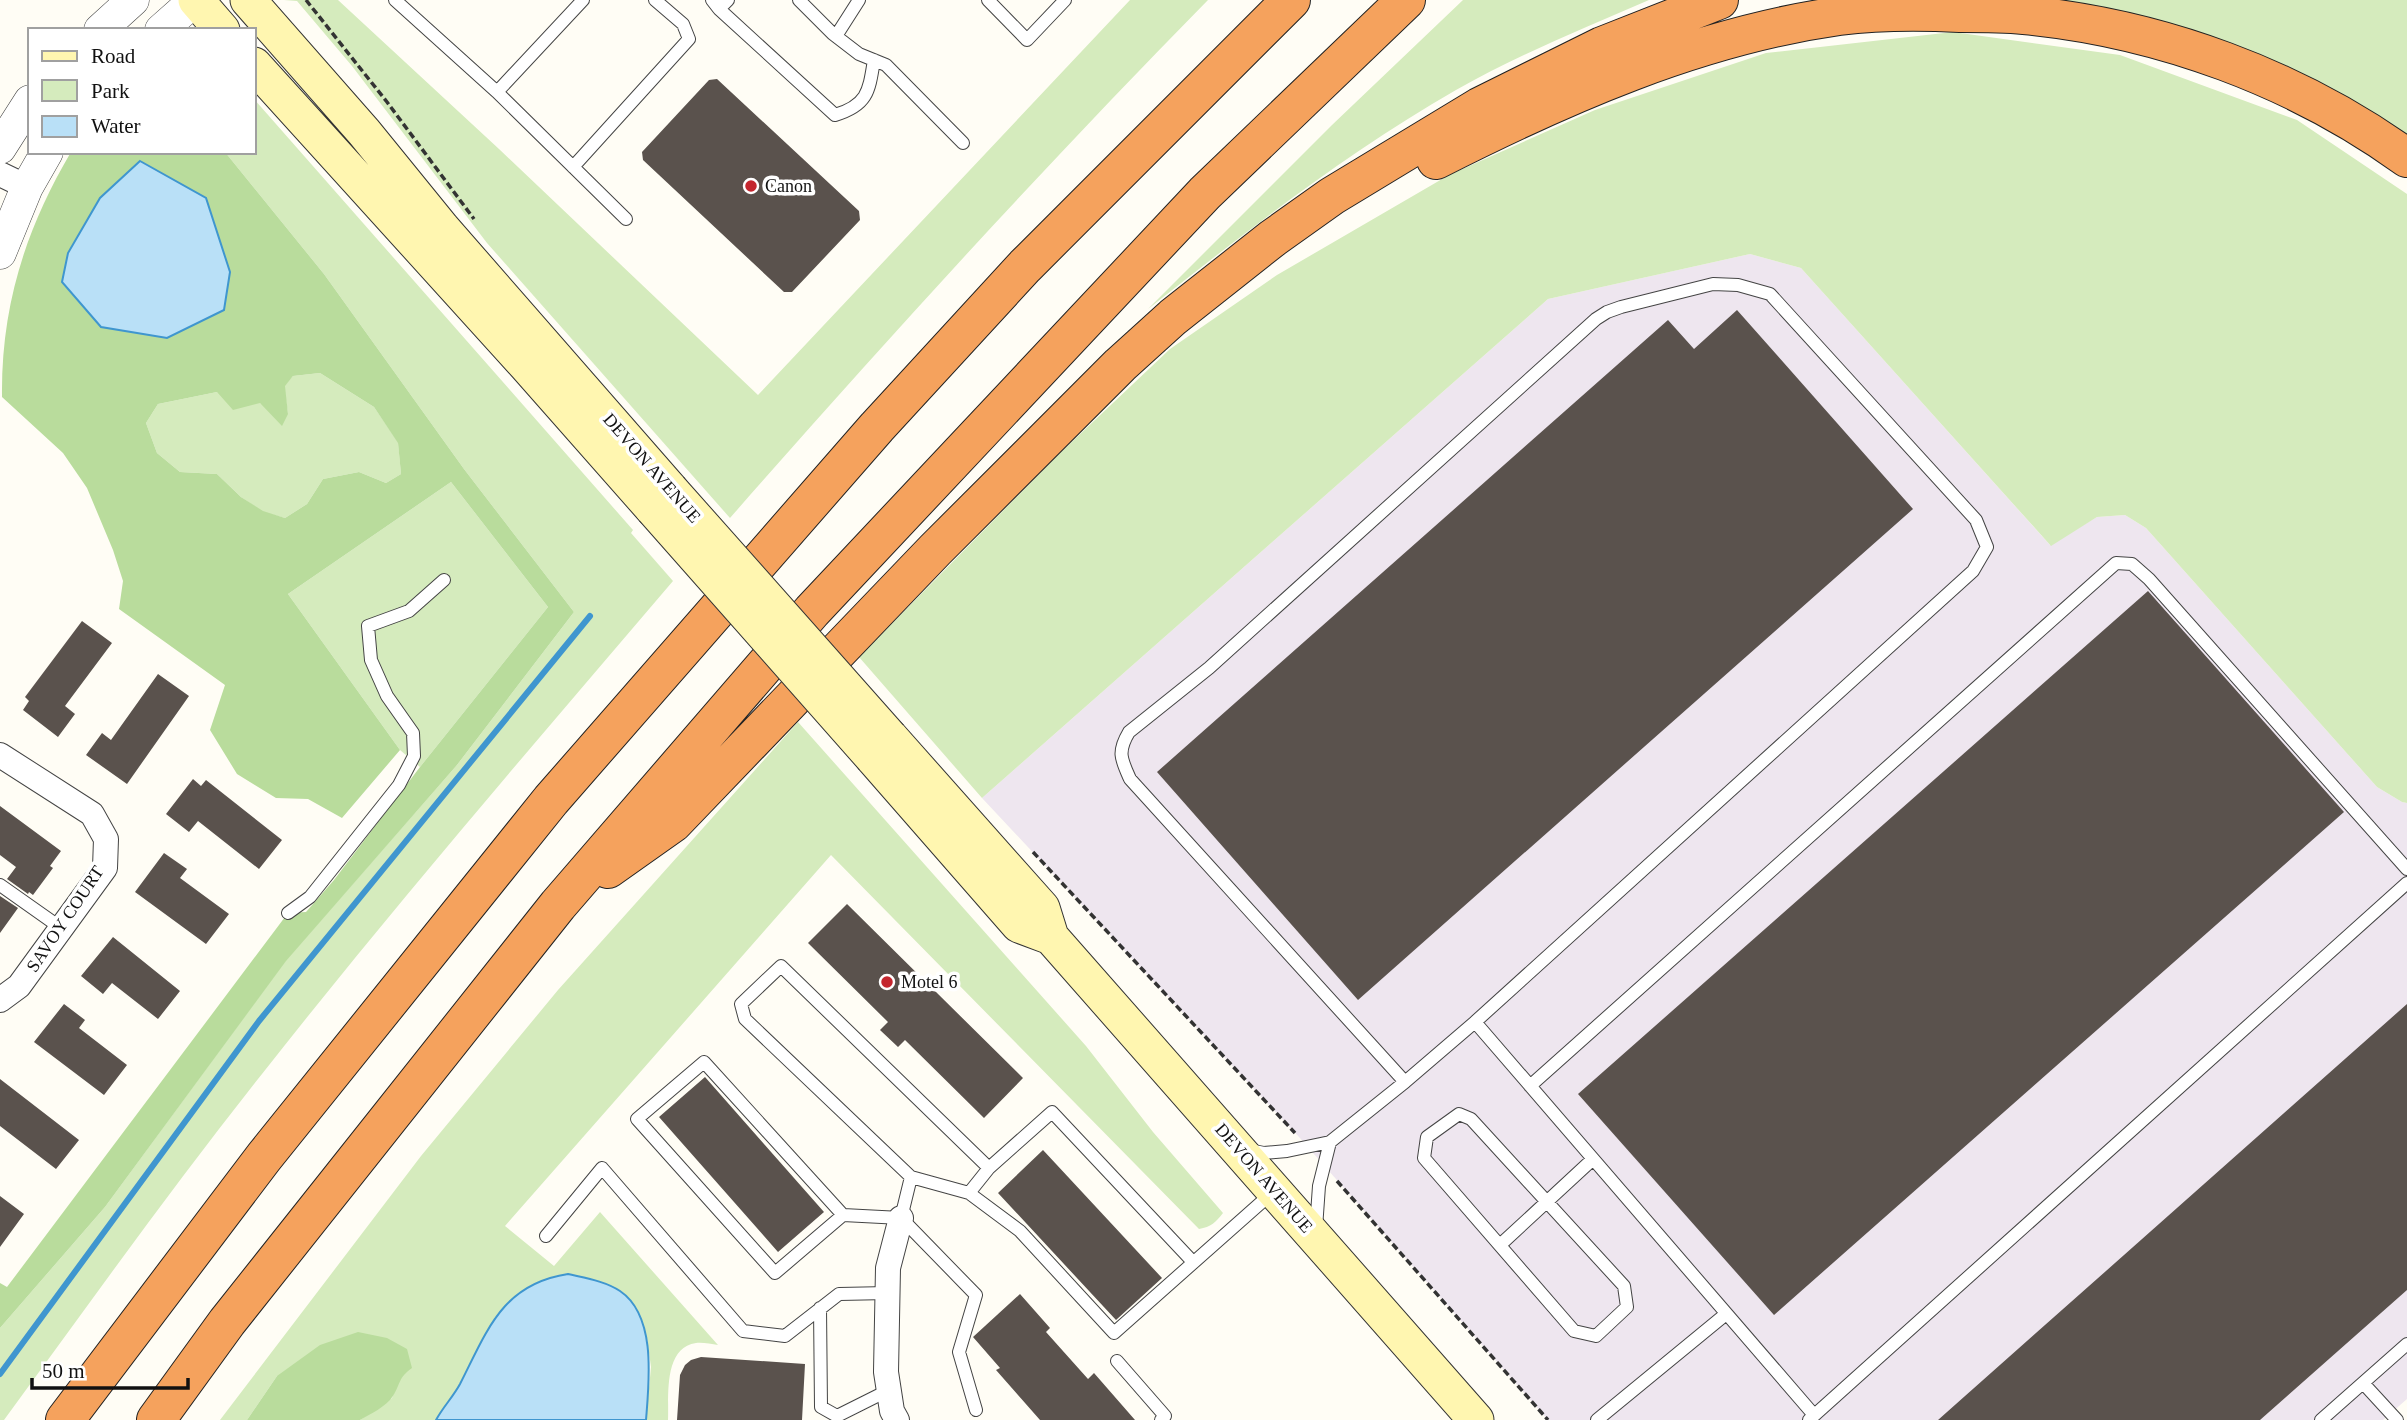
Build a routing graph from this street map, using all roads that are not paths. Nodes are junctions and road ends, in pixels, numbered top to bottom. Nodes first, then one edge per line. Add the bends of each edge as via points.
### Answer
1 (133, 0) edge
2 (195, 0) edge
3 (248, 0) edge
4 (395, 0) edge
5 (583, 0) edge
6 (655, 0) edge
7 (799, 0) edge
8 (859, 0) edge
9 (988, 0) edge
10 (1065, 0) edge
11 (1266, 0) edge
12 (1291, 0) edge
13 (1406, 0) edge
14 (1719, 0) edge
15 (720, 3) edge
16 (102, 28) edge
17 (163, 28) edge
18 (220, 28) edge
19 (836, 36) junction
20 (874, 60) junction
21 (256, 67) edge
22 (497, 92) junction
23 (28, 104) edge
24 (963, 143) dead end
25 (0, 148) edge
26 (45, 154) edge
27 (2407, 158) edge
28 (573, 167) junction
29 (13, 181) edge
30 (1096, 195) junction
31 (626, 219) dead end
32 (0, 253) edge
33 (1173, 317) junction
34 (662, 499) junction
35 (444, 580) dead end
36 (0, 755) edge
37 (2407, 870) edge
38 (2407, 883) edge
39 (0, 885) edge
40 (558, 905) junction
41 (288, 913) dead end
42 (61, 928) junction
43 (0, 1000) edge
44 (1475, 1022) junction
45 (1405, 1082) junction
46 (1530, 1086) junction
47 (1330, 1142) junction
48 (1238, 1148) junction
49 (1593, 1159) junction
50 (989, 1168) junction
51 (911, 1177) junction
52 (1275, 1190) junction
53 (969, 1193) junction
54 (1546, 1202) junction
55 (843, 1215) junction
56 (901, 1218) junction
57 (1315, 1235) junction
58 (546, 1236) dead end
59 (1500, 1245) junction
60 (1194, 1262) junction
61 (888, 1293) junction
62 (820, 1308) junction
63 (1726, 1314) junction
64 (2407, 1344) edge
65 (1117, 1361) dead end
66 (2363, 1382) junction
67 (889, 1390) junction
68 (976, 1410) dead end
69 (1811, 1418) edge
70 (65, 1420) edge
71 (156, 1420) edge
72 (897, 1420) edge
73 (1161, 1420) edge
74 (1476, 1420) edge
75 (1597, 1420) edge
76 (2321, 1420) edge
77 (2397, 1420) edge

1 - 16 street
2 - 17 street
2 - 18 main road
3 - 34 main road, DEVON AVENUE via 364,132
4 - 22 lane
5 - 22 lane
6 - 28 lane via 683,24 689,39
7 - 19 lane
8 - 19 lane
9 - 10 lane via 1027,40
11 - 30 highway
12 - 30 highway
13 - 40 highway via 1205,193 812,611
14 - 33 highway via 1602,46 1479,107 1332,196
15 - 20 lane via 835,115 860,104 870,87
19 - 20 lane
20 - 24 lane via 886,65
21 - 34 main road, DEVON AVENUE via 526,365
22 - 28 lane
23 - 25 street
26 - 29 street
27 - 33 highway via 2289,87 2219,59 2122,31 2022,15 1924,11 1839,16 1679,55 1504,125 1393,181
28 - 31 lane
29 - 32 street
30 - 70 highway via 877,427 551,800 264,1157
33 - 40 highway via 935,550 673,823
34 - 48 main road, DEVON AVENUE, bridge via 881,747 1019,925 1051,937
35 - 41 lane via 409,611 368,626 371,660 387,696 413,733 414,756 399,785 310,897
36 - 42 street, SAVOY COURT via 92,814 106,839 104,868
37 - 46 lane via 2149,579 2132,564 2116,563
38 - 69 lane
39 - 42 lane
40 - 71 highway via 228,1322
42 - 43 street, SAVOY COURT via 19,986
44 - 45 lane
44 - 45 lane via 1973,571 1986,547 1976,520 1770,294 1738,285 1713,285 1621,307 1596,319 1209,668 1129,732 1122,744 1121,759 1130,779
44 - 46 lane
45 - 47 lane
46 - 49 lane
47 - 48 lane via 1264,1153
47 - 57 lane via 1319,1186
48 - 52 main road, DEVON AVENUE
49 - 54 lane
49 - 63 lane
50 - 51 lane via 781,966 741,1004 745,1018
50 - 53 lane
50 - 60 lane via 1052,1112
51 - 53 lane
51 - 56 lane
52 - 57 main road, DEVON AVENUE
52 - 60 lane
53 - 60 lane via 1020,1231 1114,1333
54 - 59 lane
54 - 59 lane via 1471,1119 1459,1114 1427,1137 1424,1158
54 - 59 lane via 1624,1286 1627,1307 1604,1329 1596,1336 1574,1331
55 - 55 lane via 704,1062 637,1119 775,1273
55 - 56 lane
56 - 61 street via 888,1268
56 - 68 lane via 976,1295 959,1352
57 - 74 main road, DEVON AVENUE
58 - 62 lane via 602,1168 743,1331 785,1336
61 - 62 lane via 839,1294
61 - 67 street
62 - 67 lane via 821,1407 837,1416
63 - 69 lane
63 - 75 lane
64 - 66 lane
65 - 73 lane via 1165,1416
66 - 76 lane
66 - 77 lane
67 - 72 street

